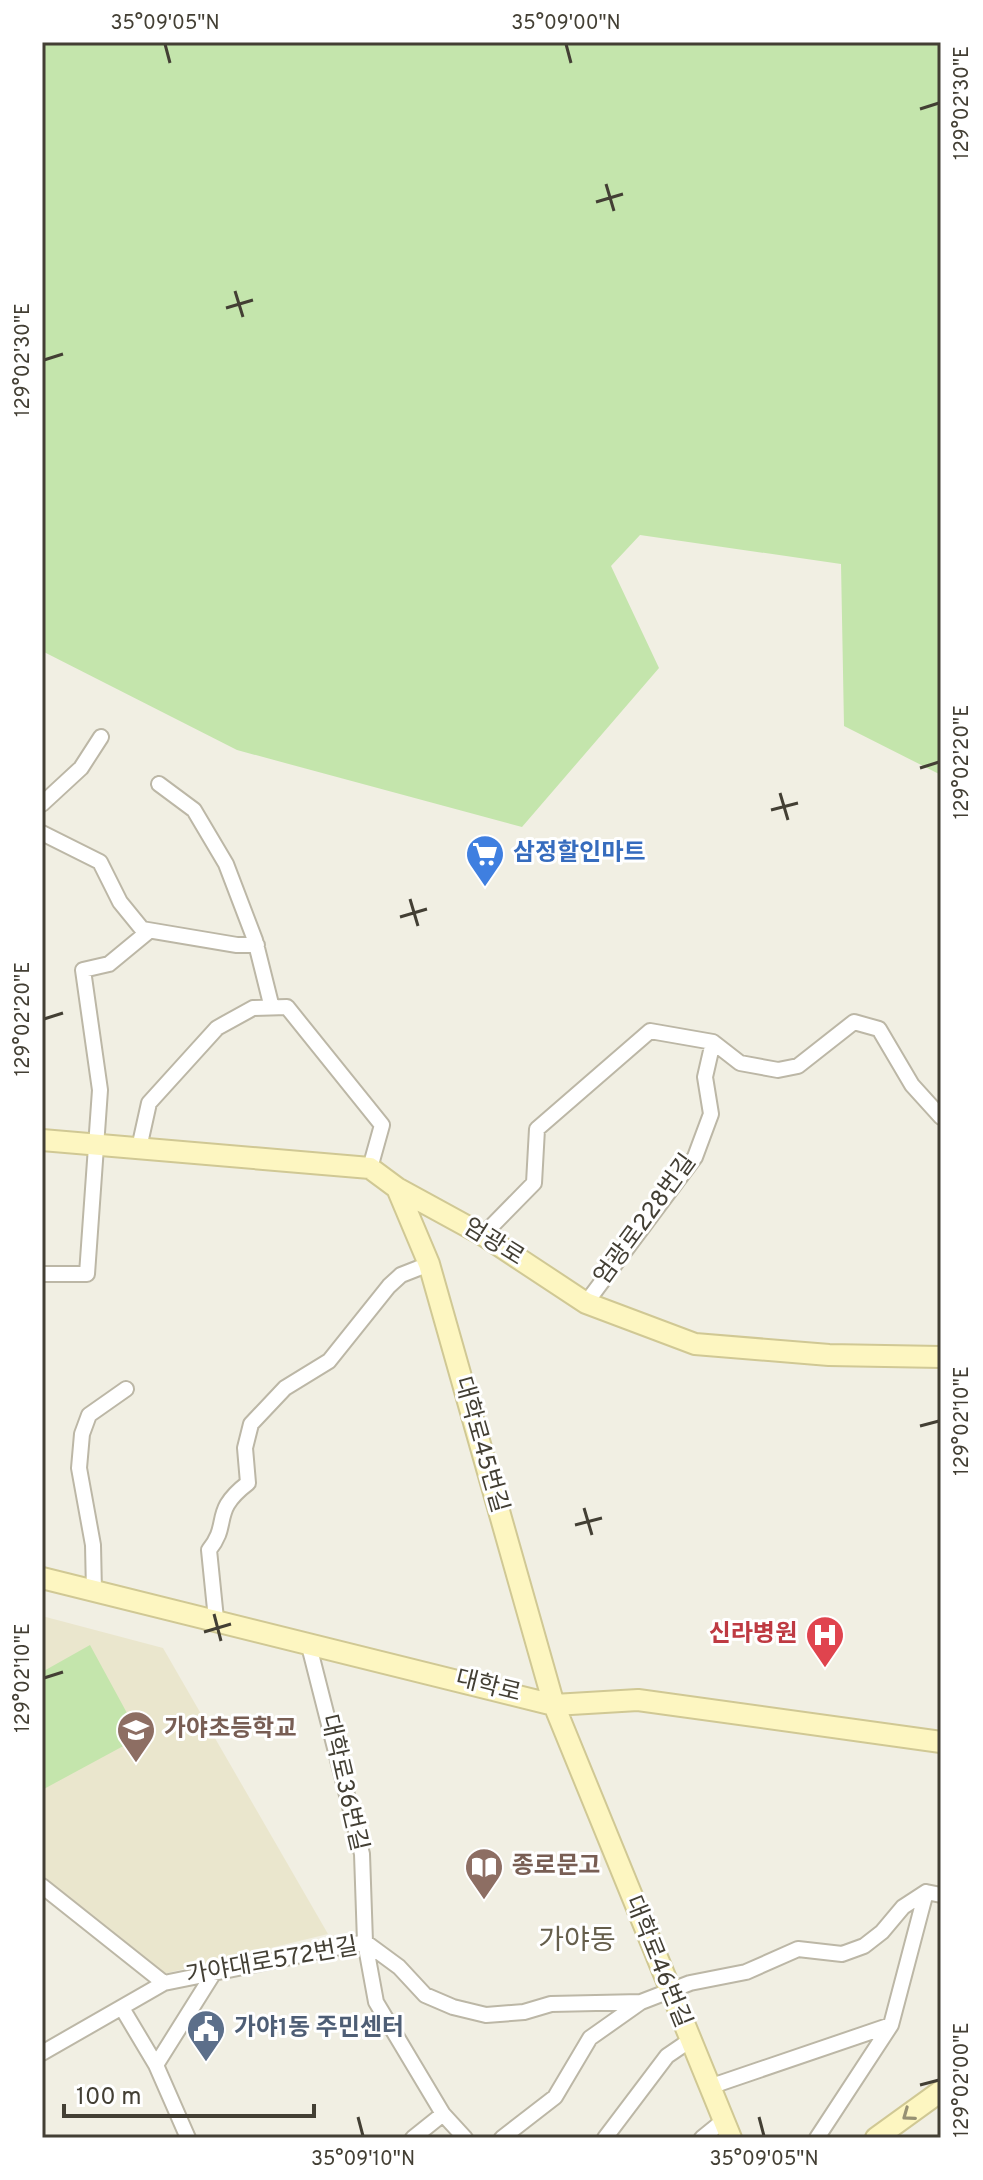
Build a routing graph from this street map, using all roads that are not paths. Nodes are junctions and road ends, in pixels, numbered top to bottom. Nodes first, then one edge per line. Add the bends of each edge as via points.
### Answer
1 (101, 737) dead end
2 (159, 784) dead end
3 (42, 804) edge
4 (42, 833) edge
5 (149, 931) junction
6 (257, 945) junction
7 (271, 1004) junction
8 (713, 1042) junction
9 (941, 1117) edge
10 (42, 1140) edge
11 (99, 1145) junction
12 (139, 1148) junction
13 (370, 1168) junction
14 (397, 1188) junction
15 (483, 1235) junction
16 (429, 1264) junction
17 (42, 1274) edge
18 (586, 1303) junction
19 (941, 1357) edge
20 (126, 1389) dead end
21 (42, 1578) edge
22 (94, 1592) junction
23 (216, 1619) junction
24 (308, 1642) junction
25 (554, 1705) junction
26 (941, 1742) edge
27 (42, 1886) edge
28 (934, 1894) edge
29 (365, 1942) junction
30 (215, 1971) junction
31 (164, 1983) junction
32 (668, 1990) junction
33 (641, 2002) junction
34 (122, 2008) junction
35 (891, 2025) junction
36 (689, 2041) junction
37 (42, 2053) edge
38 (156, 2065) junction
39 (709, 2087) junction
40 (941, 2091) edge
41 (443, 2114) junction
42 (727, 2129) edge
43 (188, 2138) edge
44 (413, 2138) edge
45 (465, 2138) edge
46 (502, 2138) edge
47 (606, 2138) edge
48 (702, 2138) edge
49 (817, 2138) edge
50 (876, 2138) edge

1 - 3 street via 81,768
2 - 6 street via 194,810 226,864
4 - 5 street via 100,862 120,902
5 - 6 street
5 - 11 street via 109,964 83,970 100,1090
6 - 7 street
7 - 12 street via 217,1028 149,1103
7 - 13 street via 287,1007 382,1125
8 - 9 street via 740,1063 778,1070 798,1066 854,1022 879,1029 912,1085
8 - 15 street via 650,1031 537,1129 534,1183
8 - 18 street, 엄광로228번길 via 705,1077 711,1114 695,1157
10 - 11 main road
11 - 12 main road
11 - 17 street via 87,1274
12 - 13 main road
13 - 14 main road, 엄광로
14 - 15 main road, 엄광로
14 - 16 main road, 대학로45번길
15 - 18 main road, 엄광로
16 - 23 street via 401,1275 329,1361 285,1388 251,1424 245,1448 248,1483 230,1497 220,1515 219,1538 209,1550
16 - 25 main road, 대학로45번길
18 - 19 main road, 엄광로 via 695,1344
20 - 22 street via 89,1415 82,1434 79,1468 93,1545
21 - 22 main road, 대학로
22 - 23 main road, 대학로
23 - 24 main road, 대학로
24 - 25 main road, 대학로
24 - 29 street, 대학로36번길 via 362,1854
25 - 26 main road, 대학로 via 638,1700
25 - 32 main road, 대학로46번길
27 - 31 street
28 - 32 street, 가야대로572번길 via 903,1907 864,1946 842,1954 798,1949 746,1972
28 - 35 street, 가야대로572번길
29 - 30 street, 가야대로572번길
29 - 33 street, 가야대로572번길 via 425,1995 475,2013
29 - 41 street, 대학로36번길 via 376,2002
30 - 31 street, 가야대로572번길
30 - 38 street
31 - 34 street, 가야대로572번길
32 - 33 street, 가야대로572번길
32 - 36 main road, 대학로46번길
33 - 46 street, 가야대로572번길 via 590,2038 555,2097
34 - 37 street, 가야대로572번길
34 - 38 street
35 - 39 street
35 - 49 street, 가야대로572번길
36 - 39 main road, 대학로46번길
36 - 47 street, 대학로46번길 via 667,2056
38 - 43 street
39 - 42 main road, 대학로46번길
40 -> 50 main road
41 - 44 street
41 - 45 street, 대학로36번길
42 - 48 street, 대학로46번길

